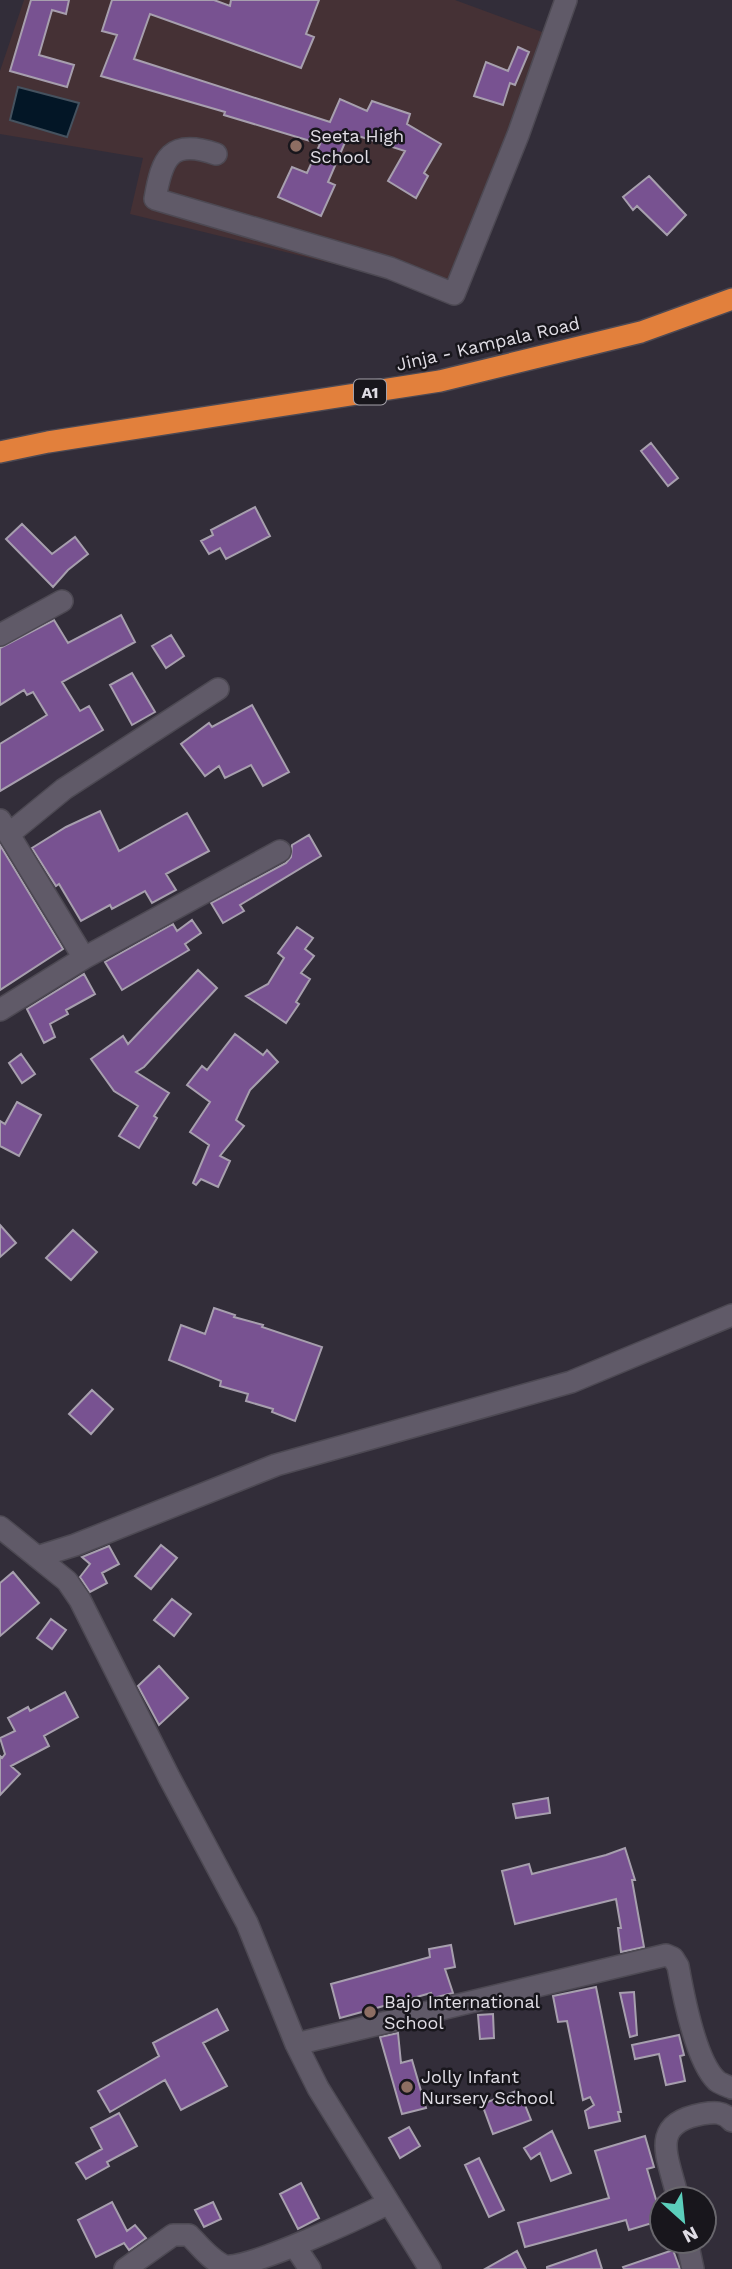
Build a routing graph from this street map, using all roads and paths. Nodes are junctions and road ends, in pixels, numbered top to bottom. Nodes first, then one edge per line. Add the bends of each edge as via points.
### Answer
1 (566, 0) edge
2 (216, 154) dead end
3 (732, 299) edge
4 (0, 452) edge
5 (62, 601) dead end
6 (0, 635) edge
7 (218, 689) dead end
8 (4, 827) edge
9 (280, 851) dead end
10 (84, 958) junction
11 (0, 1010) edge
12 (732, 1315) edge
13 (0, 1527) edge
14 (37, 1557) junction
15 (296, 2044) junction
16 (732, 2088) edge
17 (732, 2121) edge
18 (675, 2185) edge
19 (389, 2203) junction
20 (296, 2248) junction
21 (125, 2269) edge
22 (310, 2269) edge
23 (430, 2269) edge

1 - 2 street via 454,294 390,268 155,199 162,164 169,156 182,149
3 - 4 highway, Jinja - Kampala Road / A1 via 641,332 440,381
5 - 6 street
7 - 8 street
8 - 10 street
9 - 10 street
10 - 11 street
12 - 14 street via 571,1382 276,1465
13 - 14 street
14 - 15 street via 66,1581 80,1600 247,1923
15 - 16 street via 666,1955 678,1966 689,2022 710,2073
15 - 19 street via 338,2123
17 - 18 street via 717,2111 683,2117 672,2125 666,2147
19 - 20 street
19 - 23 street
20 - 21 street via 234,2268 224,2266 182,2233
20 - 22 street

